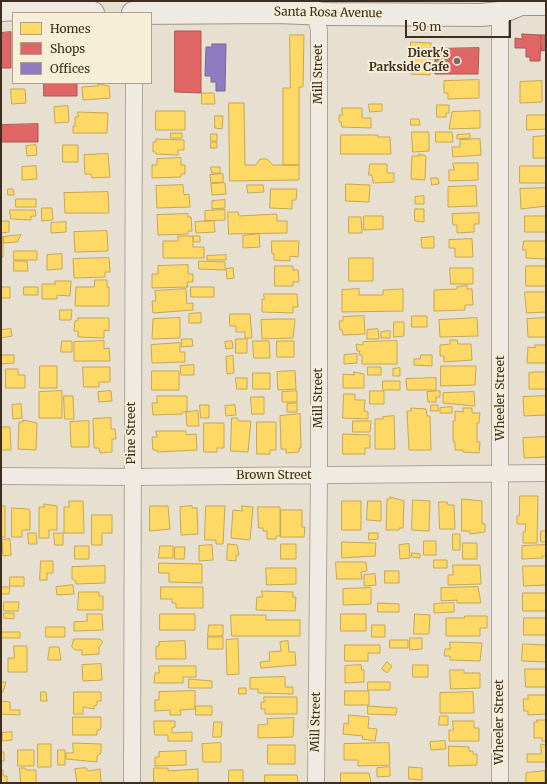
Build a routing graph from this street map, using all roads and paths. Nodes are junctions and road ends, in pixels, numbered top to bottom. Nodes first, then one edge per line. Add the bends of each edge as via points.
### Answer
1 (136, 1) edge
2 (69, 3) edge
3 (546, 4) edge
4 (512, 6) edge
5 (313, 7) edge
6 (1, 10) edge
7 (91, 12) edge
8 (134, 12) edge
9 (152, 13) edge
10 (134, 84) edge
11 (501, 473) junction
12 (546, 473) edge
13 (1, 476) edge
14 (319, 476) junction
15 (132, 477) junction
16 (132, 783) edge
17 (316, 783) edge
18 (500, 783) edge

1 - 8 street
2 - 6 main road
2 - 7 main road
3 - 4 main road, Santa Rosa Avenue
4 - 5 main road, Santa Rosa Avenue via 481,15
4 - 11 street, Wheeler Street
5 - 9 main road, Santa Rosa Avenue via 276,12
5 - 14 street, Mill Street via 319,30
10 - 15 street, Pine Street
11 - 12 street, Brown Street
11 - 14 street, Brown Street
11 - 18 street, Wheeler Street
13 - 15 street, Brown Street
14 - 15 street, Brown Street
14 - 17 street, Mill Street
15 - 16 street, Pine Street

